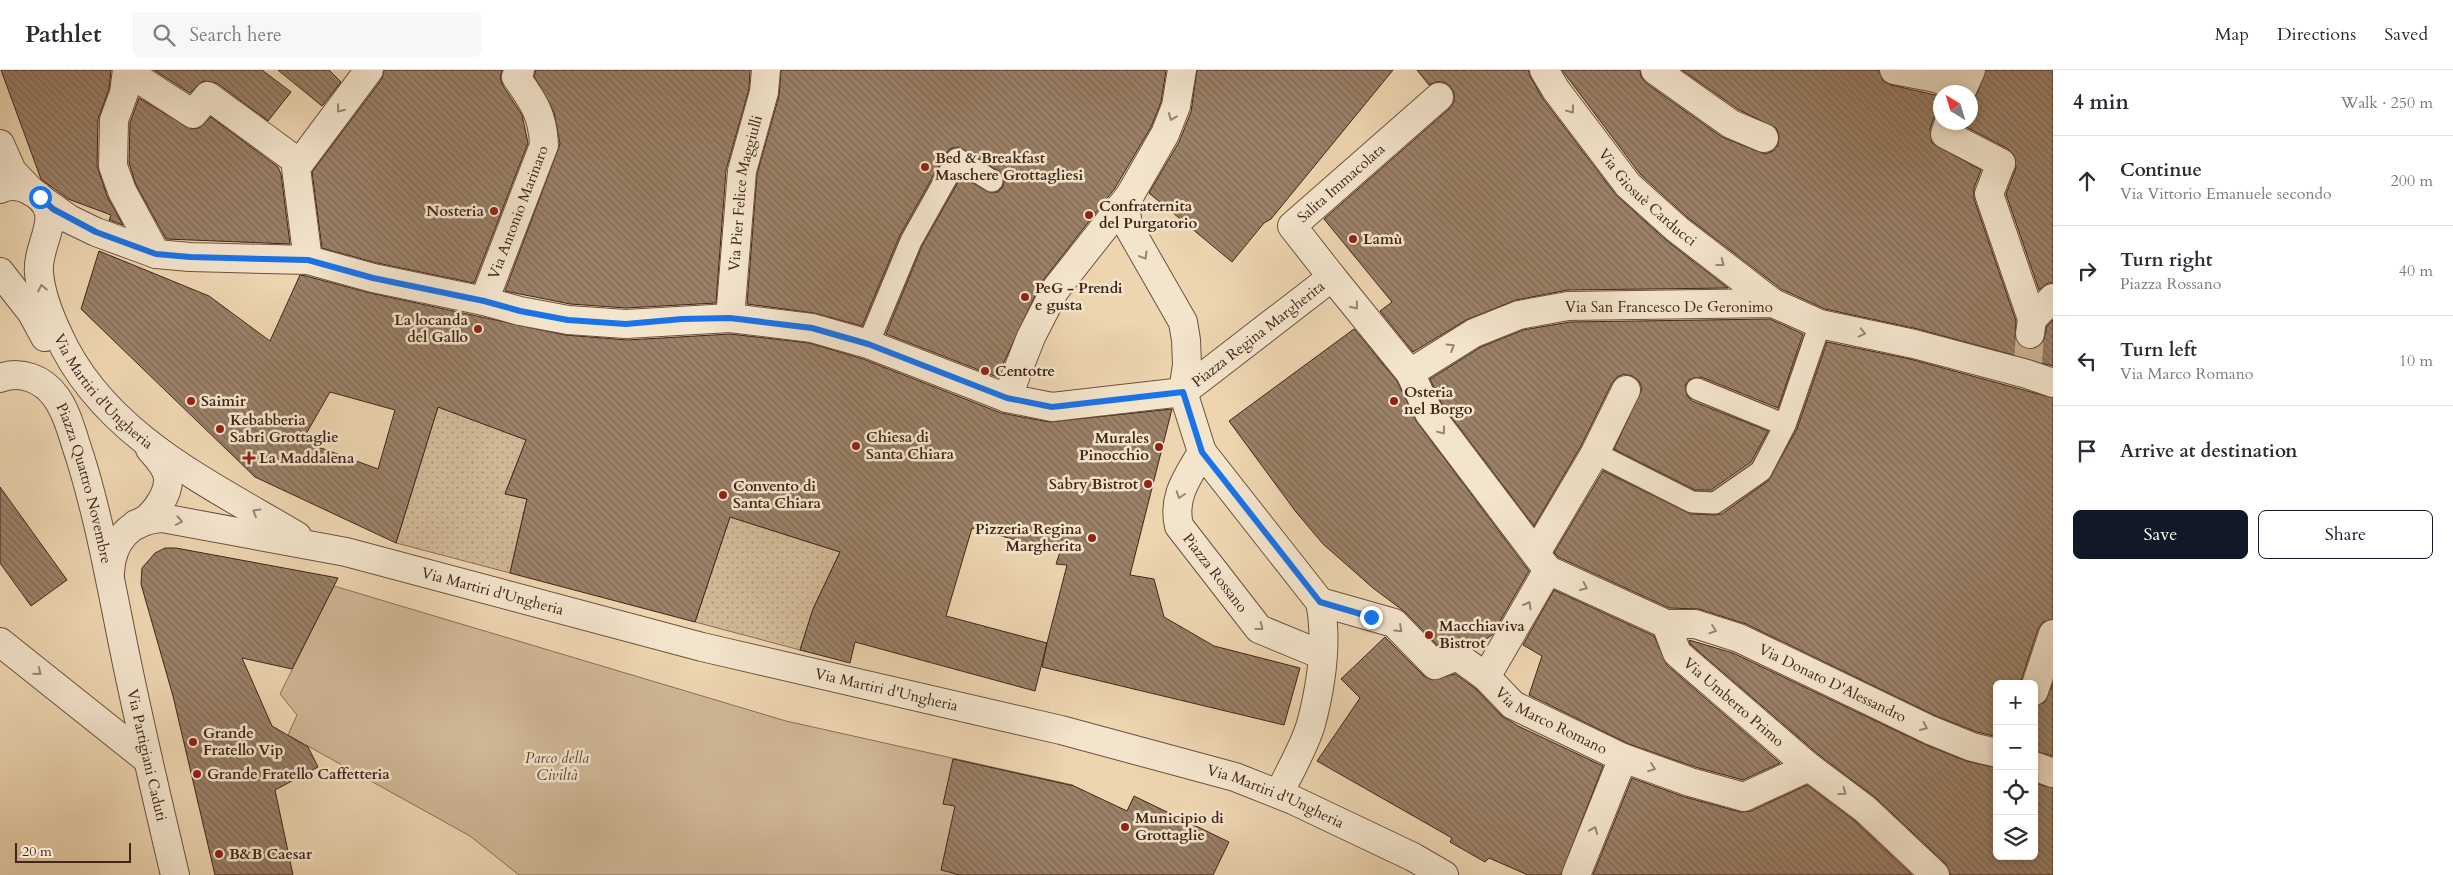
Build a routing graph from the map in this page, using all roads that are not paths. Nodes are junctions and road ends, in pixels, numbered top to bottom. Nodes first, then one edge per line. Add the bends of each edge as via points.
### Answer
1 (369, 70) edge
2 (520, 70) edge
3 (766, 70) edge
4 (1182, 70) edge
5 (1544, 70) edge
6 (1655, 70) edge
7 (1894, 70) edge
8 (128, 71) edge
9 (1965, 83) edge
10 (1439, 97) dead end
11 (1946, 130) edge
12 (1764, 138) dead end
13 (298, 162) junction
14 (2, 163) edge
15 (992, 180) dead end
16 (0, 189) edge
17 (1130, 195) junction
18 (38, 197) junction
19 (156, 254) junction
20 (308, 260) junction
21 (0, 273) edge
22 (1332, 277) junction
23 (2053, 298) edge
24 (484, 301) junction
25 (1773, 303) junction
26 (730, 318) junction
27 (1820, 324) junction
28 (1186, 340) junction
29 (868, 344) junction
30 (1239, 349) junction
31 (1410, 373) junction
32 (0, 378) edge
33 (2053, 383) edge
34 (1697, 389) dead end
35 (1626, 390) dead end
36 (1183, 392) junction
37 (1007, 398) junction
38 (67, 418) junction
39 (1785, 425) junction
40 (140, 437) junction
41 (1202, 452) junction
42 (1595, 453) junction
43 (92, 497) junction
44 (140, 523) junction
45 (313, 546) junction
46 (1542, 562) junction
47 (110, 572) junction
48 (1320, 602) junction
49 (1666, 624) junction
50 (2053, 634) edge
51 (121, 635) joint
52 (0, 642) edge
53 (1322, 655) junction
54 (1486, 677) junction
55 (2038, 680) edge
56 (1993, 752) edge
57 (1623, 758) junction
58 (148, 760) junction
59 (1809, 767) junction
60 (2038, 767) edge
61 (2053, 773) edge
62 (1279, 794) junction
63 (175, 875) edge
64 (1444, 875) edge
65 (1576, 875) edge
66 (1935, 875) edge

1 -> 13 street
2 - 24 street, Via Antonio Marinaro via 516,77 535,103 544,130 544,145
3 - 26 street, Via Pier Felice Maggiulli via 764,92 742,171
4 -> 17 street via 1176,106 1165,134
5 -> 25 street, Via Giosuè Carducci via 1628,185 1677,229
6 - 12 street via 1731,124
7 - 9 street
8 - 13 street via 193,114 208,96
8 - 19 street via 114,120 113,166 122,191
10 - 22 street, Salita Immacolata via 1292,226
11 - 23 street via 1945,134 2001,163 1989,194 2031,327
13 - 20 street via 296,174
14 - 18 street
15 - 29 lane via 957,159 912,241
16 - 18 street via 20,185
17 -> 28 street, Piazza Regina Margherita via 1126,212 1128,226 1182,322
17 - 37 street via 1055,290 1031,337
18 - 19 street via 69,219
40 -> 18 street, Via Martiri d'Ungheria via 114,414 78,373 45,303 38,263 50,217
19 - 20 street
20 - 24 street via 373,278
21 - 38 street via 32,313 45,337
22 - 30 street, Piazza Regina Margherita
22 -> 31 street, Piazza Regina Margherita
24 - 26 street via 568,320 626,324
25 - 27 street, Via San Francesco De Geronimo
31 -> 25 street, Via San Francesco De Geronimo via 1474,333 1519,314 1568,306
26 - 29 street via 812,328
27 -> 33 street, Via San Francesco De Geronimo via 2028,368
27 - 39 lane
28 - 30 street via 1206,355 1221,355
28 - 36 street, Piazza Regina Margherita
29 - 37 street
30 - 36 street, Piazza Regina Margherita
31 -> 46 street via 1429,413
32 - 38 street, Piazza Quattro Novembre via 26,376 44,384 57,398
34 - 39 lane
35 - 42 street, Via Marco Romano
36 - 37 street via 1052,407
36 - 41 street
38 - 43 street, Piazza Quattro Novembre
39 - 42 lane via 1761,471 1715,503 1692,502
40 - 44 street via 162,462 168,478 165,495
45 -> 40 street, Via Martiri d'Ungheria via 192,473
41 - 48 street
41 -> 53 street, Piazza Rossano via 1180,492 1176,511 1179,526 1259,629
42 - 46 street, Via Marco Romano
43 - 44 street via 102,513 120,525
43 - 47 street, Piazza Quattro Novembre
44 -> 45 street, Via Martiri d'Ungheria via 162,518
44 - 47 street via 127,532 112,552
45 - 62 street, Via Martiri d'Ungheria via 702,647 1061,730 1235,777
46 -> 49 street
54 -> 46 street, Via Marco Romano
47 - 51 street, Piazza Quattro Novembre
48 - 53 street via 1325,626
48 -> 54 street, Via Marco Romano via 1394,623 1435,665 1457,656
49 -> 56 street, Via Donato D'Alessandro via 1695,624 1739,638 1930,730
49 - 59 street, Via Umberto Primo via 1677,653
50 - 55 street
51 - 58 street, Via Partigiani Caduti
52 -> 58 street
53 - 62 street via 1310,726
54 - 57 street, Via Marco Romano via 1513,705
57 -> 59 street, Via Marco Romano via 1744,797
65 -> 57 street, Via Marco Romano
58 - 63 street, Via Partigiani Caduti
59 -> 66 street, Via Umberto Primo via 1865,809
60 - 61 street
62 - 64 street, Via Martiri d'Ungheria

